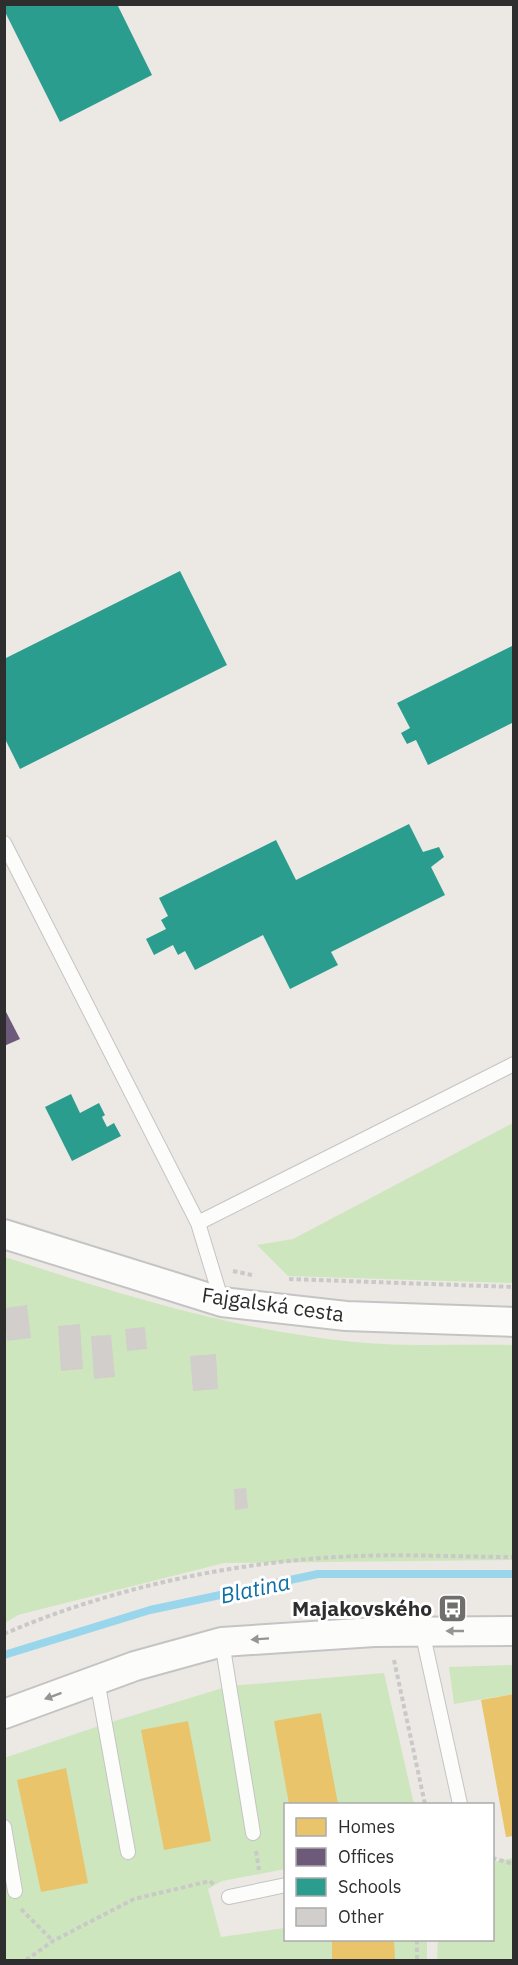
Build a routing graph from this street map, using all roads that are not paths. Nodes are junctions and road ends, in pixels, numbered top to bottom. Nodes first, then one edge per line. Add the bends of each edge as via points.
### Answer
1 (4, 843) edge
2 (513, 1064) edge
3 (198, 1223) junction
4 (4, 1234) edge
5 (222, 1302) junction
6 (513, 1322) edge
7 (513, 1630) edge
8 (422, 1631) junction
9 (222, 1642) junction
10 (97, 1680) junction
11 (4, 1714) edge
12 (460, 1803) edge
13 (4, 1827) edge
14 (253, 1833) road end
15 (128, 1852) dead end
16 (284, 1885) edge
17 (15, 1891) road end
18 (229, 1897) road end

1 - 3 lane
2 - 3 lane
3 - 5 lane
4 - 5 street, Fajgalská cesta
5 - 6 street, Fajgalská cesta via 346,1316
7 -> 8 street
8 -> 9 street
8 - 12 lane
9 - 10 street
9 - 14 lane
10 -> 11 street
10 - 15 lane
13 - 17 lane
16 - 18 lane

